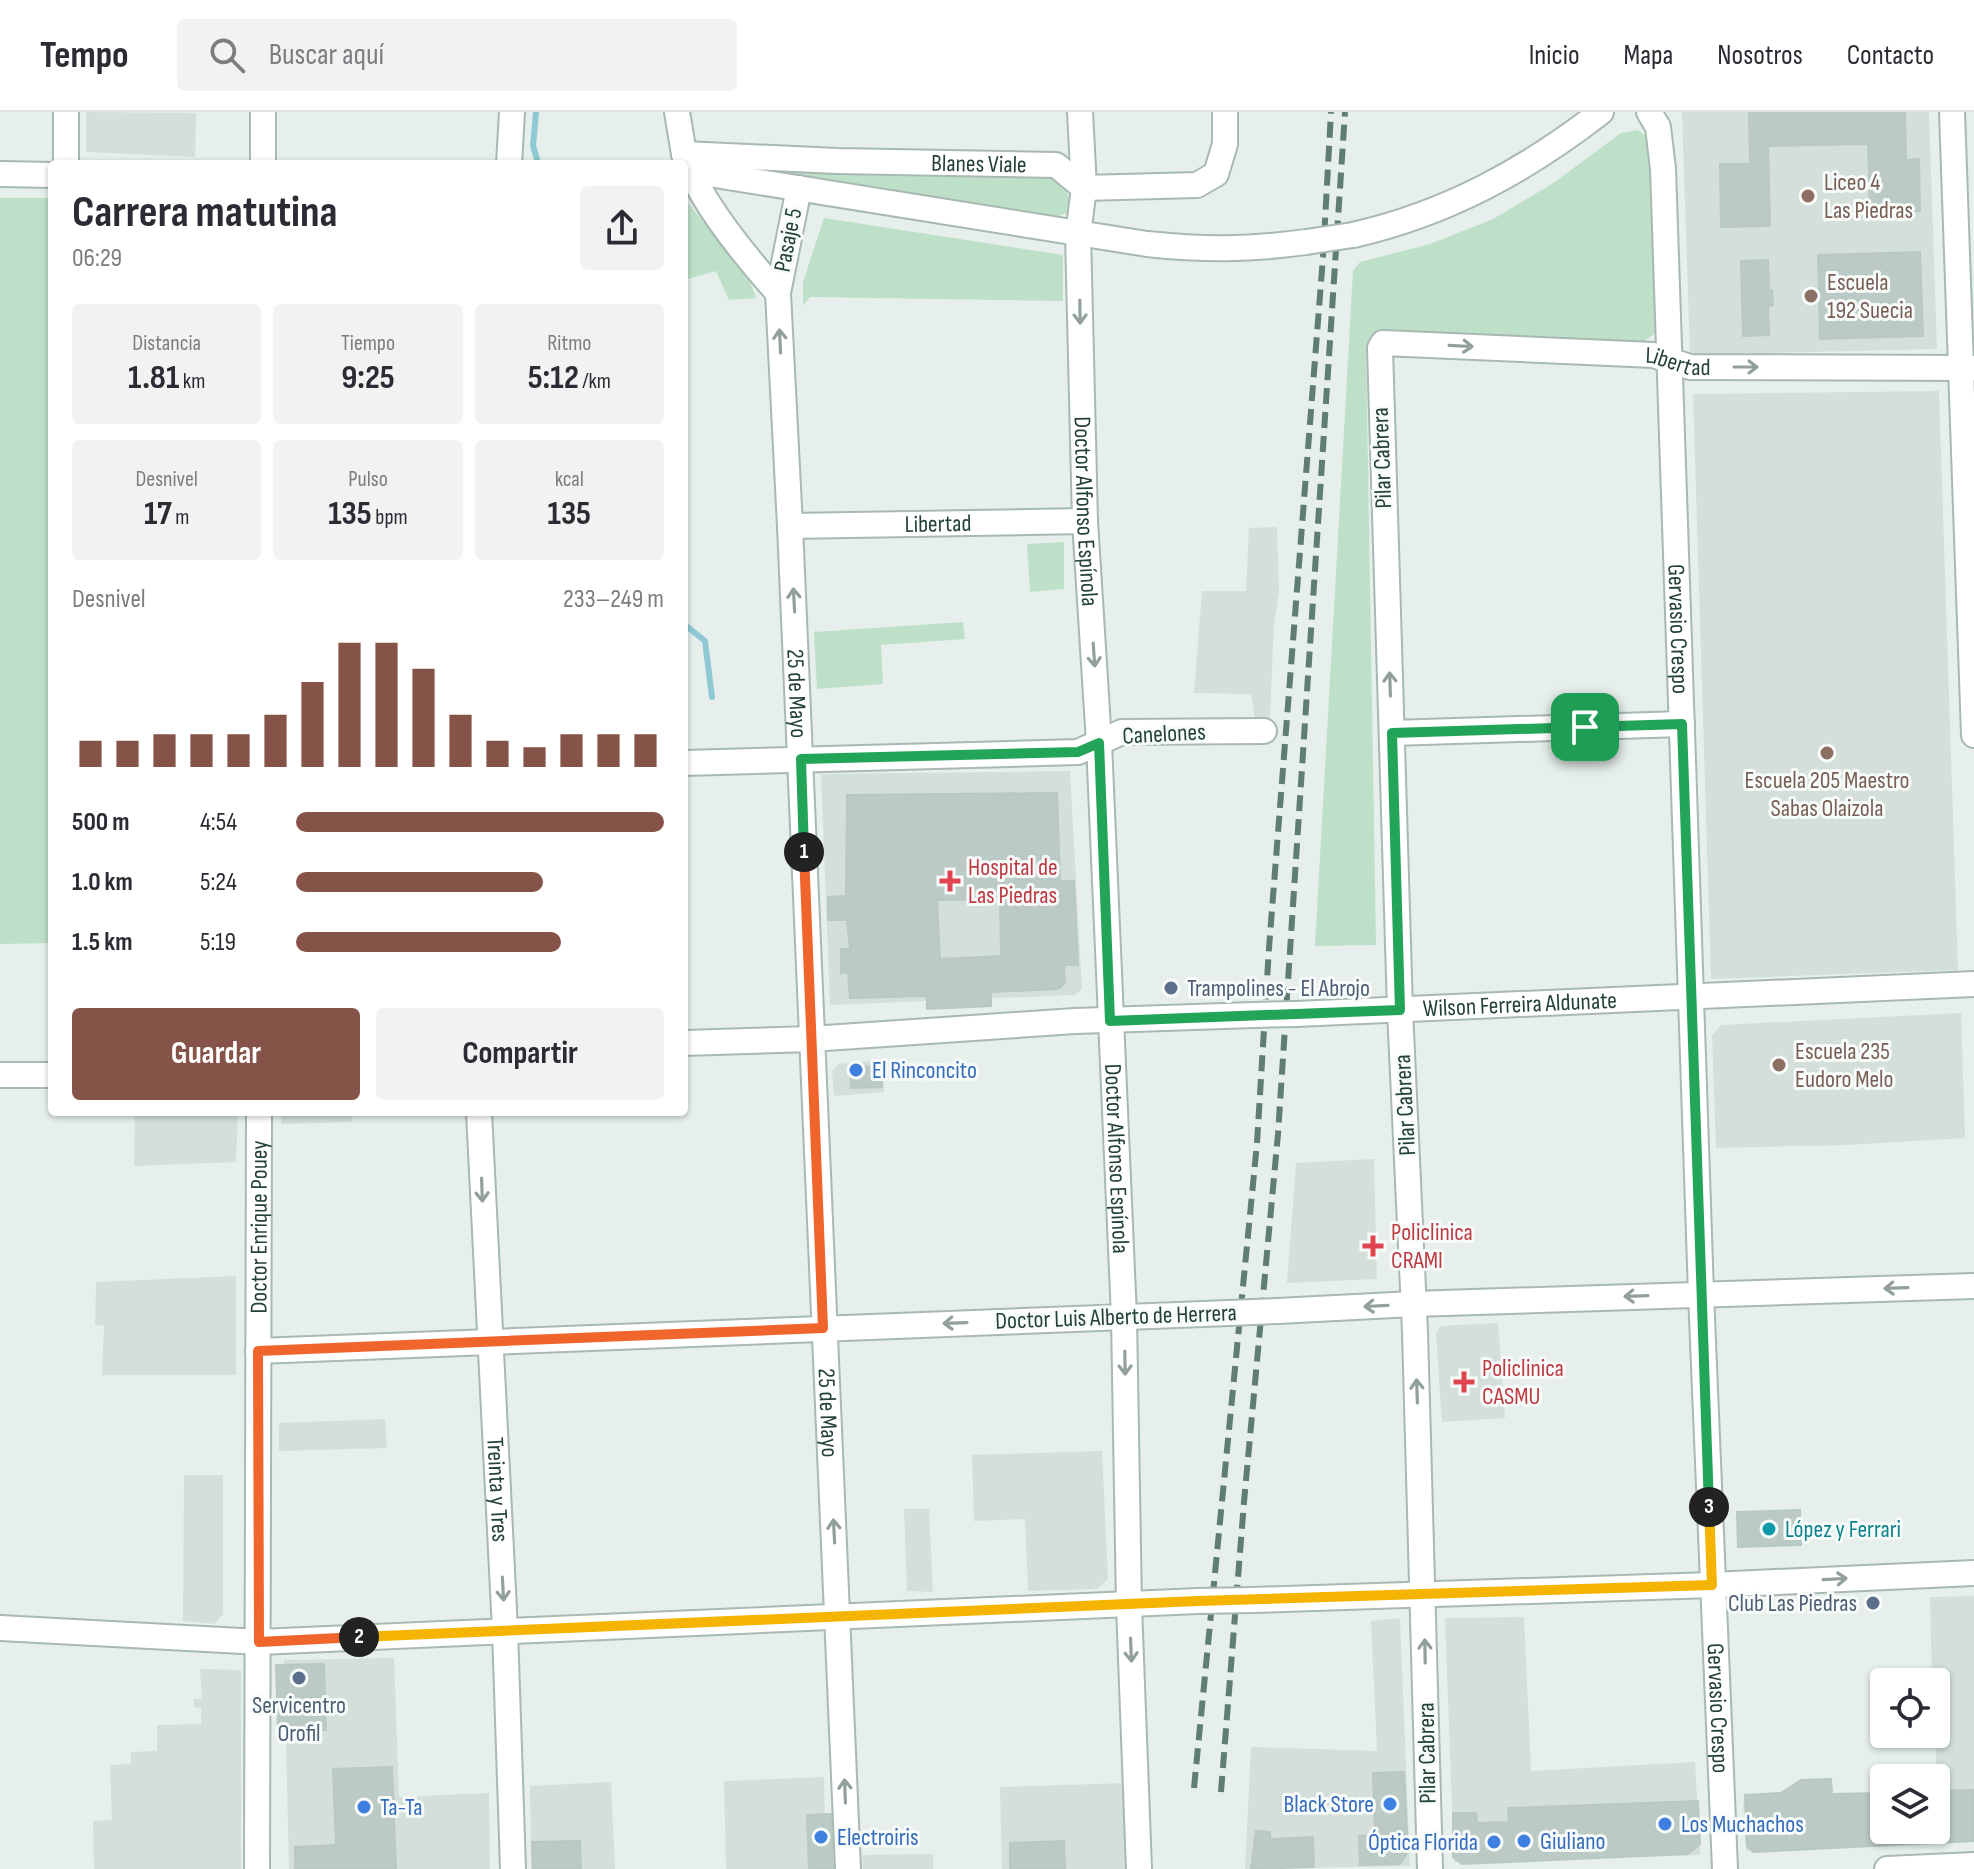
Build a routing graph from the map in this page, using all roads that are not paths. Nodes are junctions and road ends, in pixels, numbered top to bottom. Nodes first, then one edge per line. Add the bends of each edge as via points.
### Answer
1 (66, 112) edge
2 (263, 112) edge
3 (677, 112) edge
4 (1080, 112) edge
5 (1225, 112) edge
6 (1601, 112) edge
7 (1649, 112) edge
8 (1952, 112) edge
9 (511, 123) edge
10 (66, 160) edge
11 (263, 160) edge
12 (499, 160) edge
13 (509, 160) edge
14 (521, 160) edge
15 (684, 160) edge
16 (688, 165) edge
17 (688, 166) edge
18 (688, 169) edge
19 (0, 174) edge
20 (48, 175) edge
21 (799, 188) junction
22 (1084, 188) junction
23 (1078, 234) junction
24 (778, 293) junction
25 (1383, 343) joint
26 (1669, 360) junction
27 (1968, 368) edge
28 (1085, 521) junction
29 (790, 526) junction
30 (1973, 676) edge
31 (1682, 724) junction
32 (1264, 731) dead end
33 (1392, 733) junction
34 (1974, 735) edge
35 (1099, 743) junction
36 (801, 759) junction
37 (688, 763) edge
38 (1974, 984) edge
39 (1690, 997) junction
40 (1400, 1010) junction
41 (1110, 1021) junction
42 (811, 1039) junction
43 (688, 1043) edge
44 (0, 1075) edge
45 (48, 1075) edge
46 (259, 1116) edge
47 (479, 1116) edge
48 (1974, 1286) edge
49 (1701, 1294) junction
50 (1413, 1304) junction
51 (1124, 1317) junction
52 (823, 1328) junction
53 (489, 1342) junction
54 (258, 1351) junction
55 (1974, 1573) edge
56 (1712, 1585) junction
57 (1424, 1594) junction
58 (1129, 1606) junction
59 (839, 1617) junction
60 (0, 1628) edge
61 (505, 1630) junction
62 (259, 1642) junction
63 (1974, 1865) edge
64 (257, 1869) edge
65 (513, 1869) edge
66 (848, 1869) edge
67 (1139, 1869) edge
68 (1430, 1869) edge
69 (1725, 1869) edge
70 (1887, 1869) edge

1 - 10 street
2 - 11 street
3 - 15 street
4 - 22 street, Doctor Alfonso Espínola
5 - 22 street via 1225,144 1216,174 1197,185
6 - 23 street, bridge via 1469,195 1432,213 1353,235 1207,250
7 - 26 street, Gervasio Crespo via 1658,127 1663,169
8 - 27 street
9 - 12 street
9 - 13 street
9 - 14 street
16 - 22 street, Blanes Viale via 1056,165
17 - 21 street
18 - 24 street
19 - 20 street
21 - 23 street
21 - 24 street, Pasaje 5
22 - 23 street, Doctor Alfonso Espínola
23 -> 28 street, Doctor Alfonso Espínola
29 -> 24 street, 25 de Mayo
25 -> 26 street, Libertad via 1653,355
33 -> 25 street, Pilar Cabrera via 1379,353
26 -> 27 street, Libertad via 1690,367
26 - 31 street, Gervasio Crespo
27 - 30 street
28 - 29 street, Libertad
28 -> 35 street, Doctor Alfonso Espínola
36 -> 29 street, 25 de Mayo
30 - 34 street
31 - 33 street
31 - 39 street, Gervasio Crespo
32 - 35 street, Canelones via 1122,732
33 - 40 street, Pilar Cabrera
35 - 36 street, Canelones via 1078,752
35 - 41 street, Doctor Alfonso Espínola
36 - 37 street, Canelones
36 - 42 street, 25 de Mayo
38 - 39 street, Wilson Ferreira Aldunate
39 - 40 street, Wilson Ferreira Aldunate
39 - 49 street, Gervasio Crespo
40 - 41 street, Wilson Ferreira Aldunate, bridge
40 - 50 street, Pilar Cabrera
41 - 42 street, Wilson Ferreira Aldunate
41 - 51 street, Doctor Alfonso Espínola
42 - 43 street, Wilson Ferreira Aldunate
42 - 52 street, 25 de Mayo
44 - 45 street
46 - 54 street, Doctor Enrique Pouey
47 -> 53 street, Treinta y Tres
48 -> 49 street, Doctor Luis Alberto de Herrera
49 -> 50 street, Doctor Luis Alberto de Herrera
49 - 56 street, Gervasio Crespo
50 -> 51 street, Doctor Luis Alberto de Herrera, bridge
57 -> 50 street, Pilar Cabrera
51 -> 52 street, Doctor Luis Alberto de Herrera
51 -> 58 street, Doctor Alfonso Espínola
52 - 53 street, Doctor Luis Alberto de Herrera
59 -> 52 street, 25 de Mayo
53 - 54 street, Doctor Luis Alberto de Herrera
53 -> 61 street, Treinta y Tres
54 - 62 street, Doctor Enrique Pouey
56 -> 55 street
56 - 57 street
56 - 69 street, Gervasio Crespo
57 - 58 street, bridge
68 -> 57 street, Pilar Cabrera
58 - 59 street
58 -> 67 street, Doctor Alfonso Espínola
59 - 61 street
66 -> 59 street, 25 de Mayo
60 - 62 street
61 - 62 street
61 - 65 street, Treinta y Tres
62 - 64 street, Doctor Enrique Pouey
63 - 70 street

